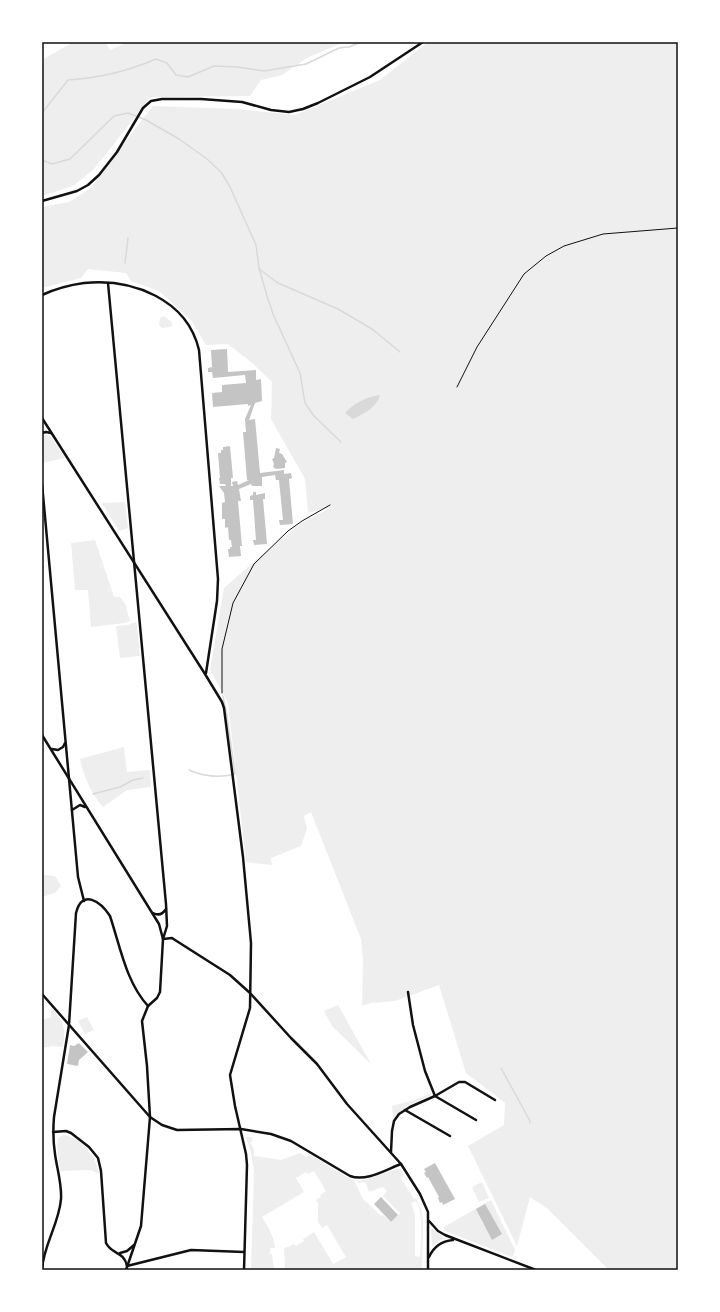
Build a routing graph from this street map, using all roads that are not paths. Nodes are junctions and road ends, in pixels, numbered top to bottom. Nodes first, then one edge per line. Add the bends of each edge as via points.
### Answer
1 (423, 42) edge
2 (42, 201) edge
3 (108, 283) junction
4 (42, 295) edge
5 (42, 418) edge
6 (42, 433) edge
7 (52, 433) junction
8 (42, 484) edge
9 (135, 564) junction
10 (205, 674) junction
11 (42, 735) edge
12 (66, 743) junction
13 (49, 747) junction
14 (69, 780) junction
15 (86, 807) junction
16 (72, 811) junction
17 (84, 901) junction
18 (166, 909) junction
19 (152, 913) junction
20 (163, 939) junction
21 (408, 992) dead end
22 (250, 993) junction
23 (42, 994) edge
24 (148, 1006) junction
25 (69, 1025) junction
26 (435, 1096) junction
27 (495, 1100) dead end
28 (405, 1110) junction
29 (150, 1117) junction
30 (476, 1120) dead end
31 (241, 1129) junction
32 (53, 1132) junction
33 (450, 1136) dead end
34 (391, 1153) junction
35 (401, 1164) junction
36 (429, 1220) junction
37 (455, 1239) junction
38 (135, 1244) junction
39 (244, 1252) junction
40 (119, 1253) junction
41 (428, 1259) junction
42 (42, 1261) edge
43 (127, 1266) junction
44 (42, 1270) edge
45 (126, 1270) edge
46 (244, 1270) edge
47 (428, 1270) edge
48 (536, 1270) edge

1 - 2 street via 370,77 303,109 289,112 271,110 242,102 170,99 151,101 143,108 117,152 99,175 77,191
3 - 4 street via 74,285
3 - 9 street
3 - 10 street via 140,290 163,300 184,319 197,343 218,579
5 - 7 street
6 - 7 street
7 - 9 street
8 - 12 street
9 - 10 street
9 - 18 street
10 - 22 street via 224,708 251,943
11 - 13 street
12 - 13 street via 58,750
12 - 14 street
13 - 14 street
14 - 15 street
14 - 16 street
15 - 16 street via 81,805
15 - 19 street
16 - 17 street via 78,877
17 - 24 street via 94,900 106,910 133,984
17 - 25 street via 78,905 76,913
18 - 19 street via 158,915
18 - 20 street via 167,926
19 - 20 street via 159,924
20 - 22 street via 172,938 230,975
20 - 24 street via 160,990 157,998
21 - 26 street via 413,1025 425,1071
22 - 31 street via 250,1008 230,1075 232,1095
22 - 34 street via 317,1064 347,1104
23 - 25 street
24 - 29 street via 141,1024 148,1072
25 - 29 street
25 - 32 street
26 - 27 street via 463,1082
26 - 28 street
26 - 30 street
28 - 33 street
28 - 34 street via 394,1121
29 - 31 street via 162,1125 177,1130
29 - 38 street via 140,1226
31 - 35 street via 272,1134 291,1141 355,1178 367,1177
31 - 39 street via 247,1165
32 - 40 street via 72,1133 89,1146 98,1158 106,1243 110,1249
32 - 42 street via 61,1199 56,1224
34 - 35 street
35 - 36 street via 425,1205
36 - 37 street via 438,1231
36 - 41 street
37 - 41 street via 441,1243
37 - 48 street
38 - 40 street via 127,1251
38 - 43 street
39 - 43 street via 191,1250
39 - 46 street
40 - 43 street
41 - 47 street
42 - 44 street
43 - 45 street

